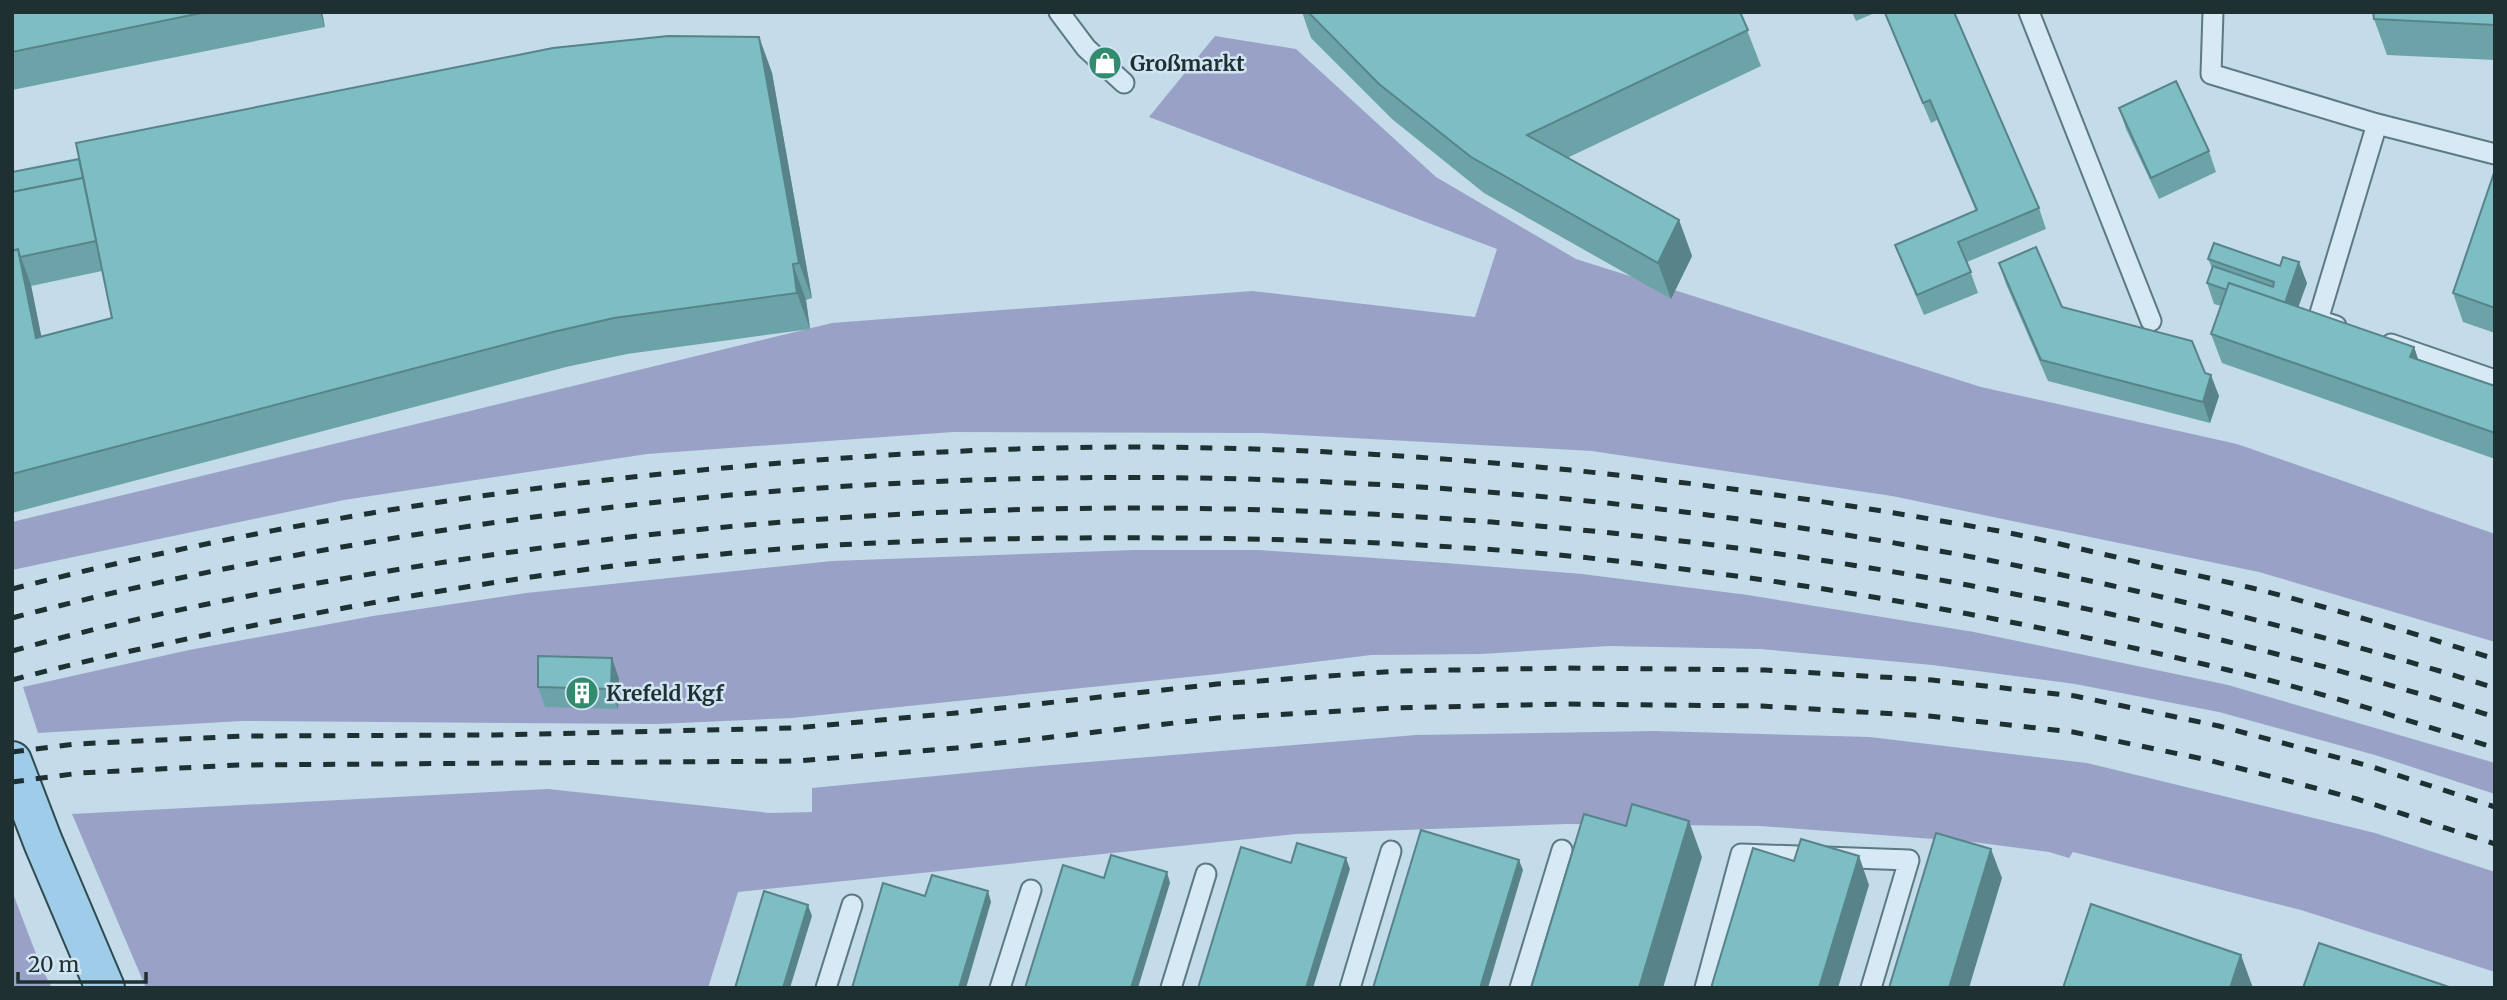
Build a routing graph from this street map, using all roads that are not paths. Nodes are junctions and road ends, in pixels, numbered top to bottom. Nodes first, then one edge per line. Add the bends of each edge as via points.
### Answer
1 (1059, 12) edge
2 (2029, 12) edge
3 (2213, 12) edge
4 (1124, 83) dead end
5 (2377, 124) junction
6 (2495, 154) edge
7 (2151, 321) dead end
8 (2495, 380) edge
9 (12, 761) edge
10 (1562, 850) dead end
11 (1391, 851) dead end
12 (1206, 874) dead end
13 (1031, 890) dead end
14 (852, 905) dead end
15 (104, 988) edge
16 (826, 988) edge
17 (1000, 988) edge
18 (1171, 988) edge
19 (1350, 988) edge
20 (1520, 988) edge
21 (1705, 988) edge
22 (1871, 988) edge

1 - 4 lane via 1086,48
2 - 7 lane
3 - 5 lane via 2211,74
5 - 6 lane
5 - 8 lane via 2318,320
9 - 15 main road
10 - 20 lane
11 - 19 lane
12 - 18 lane
13 - 17 lane
14 - 16 lane
21 - 22 lane via 1741,854 1909,860

